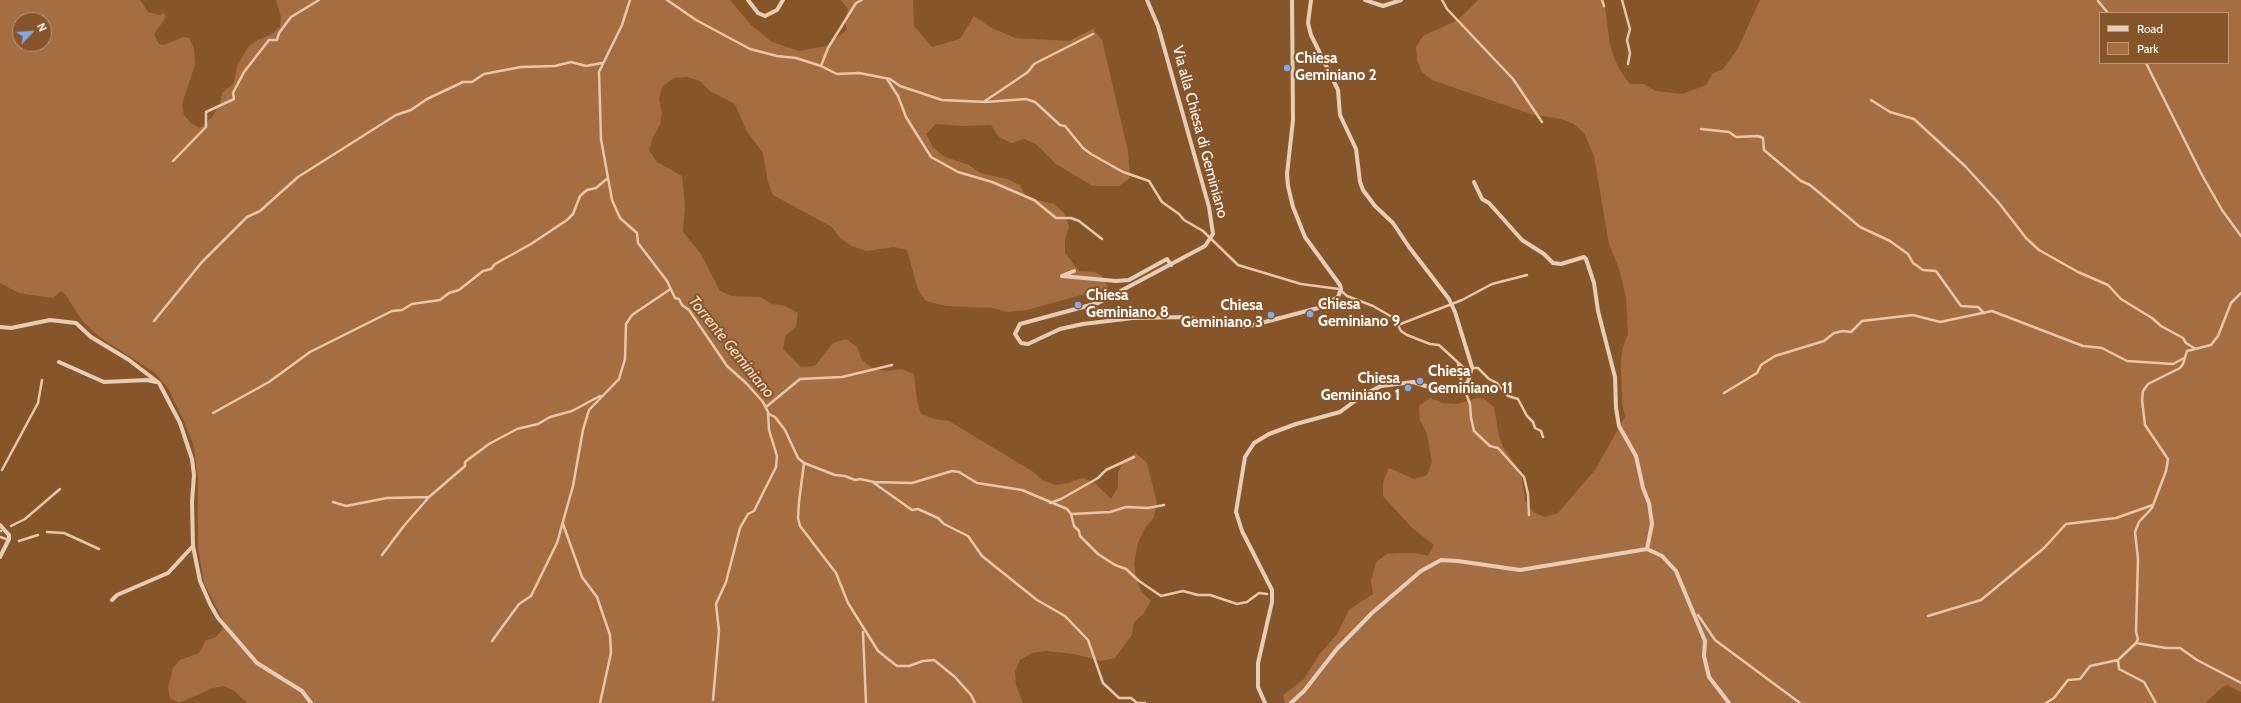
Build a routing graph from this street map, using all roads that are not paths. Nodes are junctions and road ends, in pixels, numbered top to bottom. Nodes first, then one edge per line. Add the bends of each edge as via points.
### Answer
1 (748, 0) edge
2 (783, 0) edge
3 (1147, 0) edge
4 (1292, 0) edge
5 (1311, 0) edge
6 (1366, 0) edge
7 (1401, 0) edge
8 (1474, 182) dead end
9 (1171, 265) junction
10 (1074, 271) dead end
11 (0, 327) edge
12 (59, 362) dead end
13 (159, 383) junction
14 (0, 525) edge
15 (193, 546) junction
16 (1647, 549) junction
17 (0, 558) edge
18 (112, 600) dead end
19 (311, 703) edge
20 (1265, 703) edge
21 (1291, 703) edge
22 (1729, 703) edge

1 - 2 street via 758,13 765,16 777,10
3 - 9 street, Via alla Chiesa di Geminiano via 1158,26 1213,228 1213,234 1205,246
4 - 9 street, Via alla Chiesa di Geminiano via 1293,120 1288,186 1305,237 1340,285 1338,297 1318,308 1246,327 1186,317 1133,318 1060,329 1028,344 1021,343 1016,337 1016,330 1020,324 1098,303
5 - 20 street via 1308,23 1311,35 1338,90 1340,115 1356,149 1363,190 1393,223 1449,298 1472,367 1468,382 1456,390 1442,391 1413,382 1381,386 1367,392 1340,412 1269,434 1254,443 1245,457 1236,512 1242,532 1272,590 1272,602 1258,664 1258,687
6 - 7 street via 1383,6
8 - 16 street via 1482,199 1490,203 1522,240 1553,263 1561,264 1584,257 1586,259 1616,377 1619,426 1636,456 1649,503 1652,524
9 - 10 street via 1167,260 1129,280 1062,276
11 - 13 street via 11,328 50,320 76,323 91,337 129,360
12 - 13 street via 104,382 148,380
13 - 15 street via 180,423 192,459
14 - 17 street via 9,535 9,539
15 - 18 street via 168,573 118,594
15 - 19 street via 200,581 218,618 257,663 302,691
16 - 21 street via 1520,570 1458,560 1441,560 1421,571 1372,612
16 - 22 street via 1662,556 1676,570 1685,588 1690,608 1701,628 1709,677

